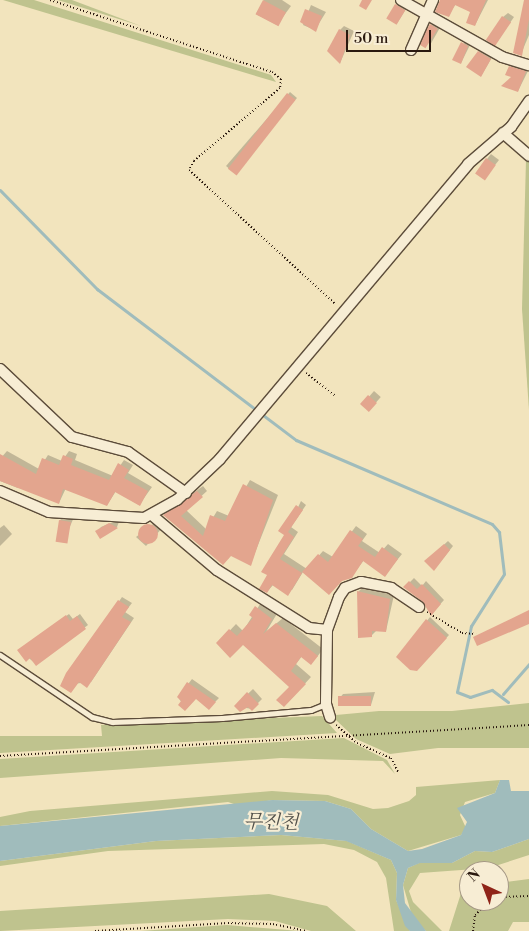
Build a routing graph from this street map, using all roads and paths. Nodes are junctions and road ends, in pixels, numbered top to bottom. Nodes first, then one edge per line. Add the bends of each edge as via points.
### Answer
1 (50, 0) edge
2 (401, 0) edge
3 (433, 0) edge
4 (424, 16) junction
5 (411, 50) dead end
6 (529, 65) edge
7 (529, 100) edge
8 (503, 133) junction
9 (529, 156) edge
10 (344, 312) junction
11 (299, 367) junction
12 (0, 369) edge
13 (335, 396) dead end
14 (0, 491) edge
15 (186, 492) junction
16 (153, 516) junction
17 (419, 607) joint
18 (327, 630) junction
19 (476, 634) dead end
20 (0, 655) edge
21 (326, 704) junction
22 (330, 717) joint
23 (529, 725) edge
24 (346, 735) junction
25 (0, 756) edge
26 (398, 772) dead end
27 (529, 896) edge
28 (509, 897) edge
29 (479, 911) edge
30 (95, 931) edge
31 (306, 931) edge
32 (474, 931) edge

1 - 10 path via 272,72 281,79 280,88 189,170
2 - 4 street
3 - 4 street
4 - 5 street
4 - 6 street via 502,57
7 - 8 street
8 - 9 street
8 - 10 street via 468,164
10 - 11 street
11 - 13 path
11 - 15 street
12 - 15 street via 72,436 128,452
14 - 16 street via 48,512
15 - 16 street
16 - 18 street via 238,584 309,628
17 - 18 street via 391,588 361,582 345,588
17 - 19 path via 462,633
18 - 21 street
20 - 21 lane via 92,717 112,722 222,718 311,710
21 - 22 street
22 - 24 path
23 - 24 path
24 - 25 path
24 - 26 path via 391,758
27 - 28 path
29 - 32 path via 475,915
30 - 31 path via 228,922 273,924

